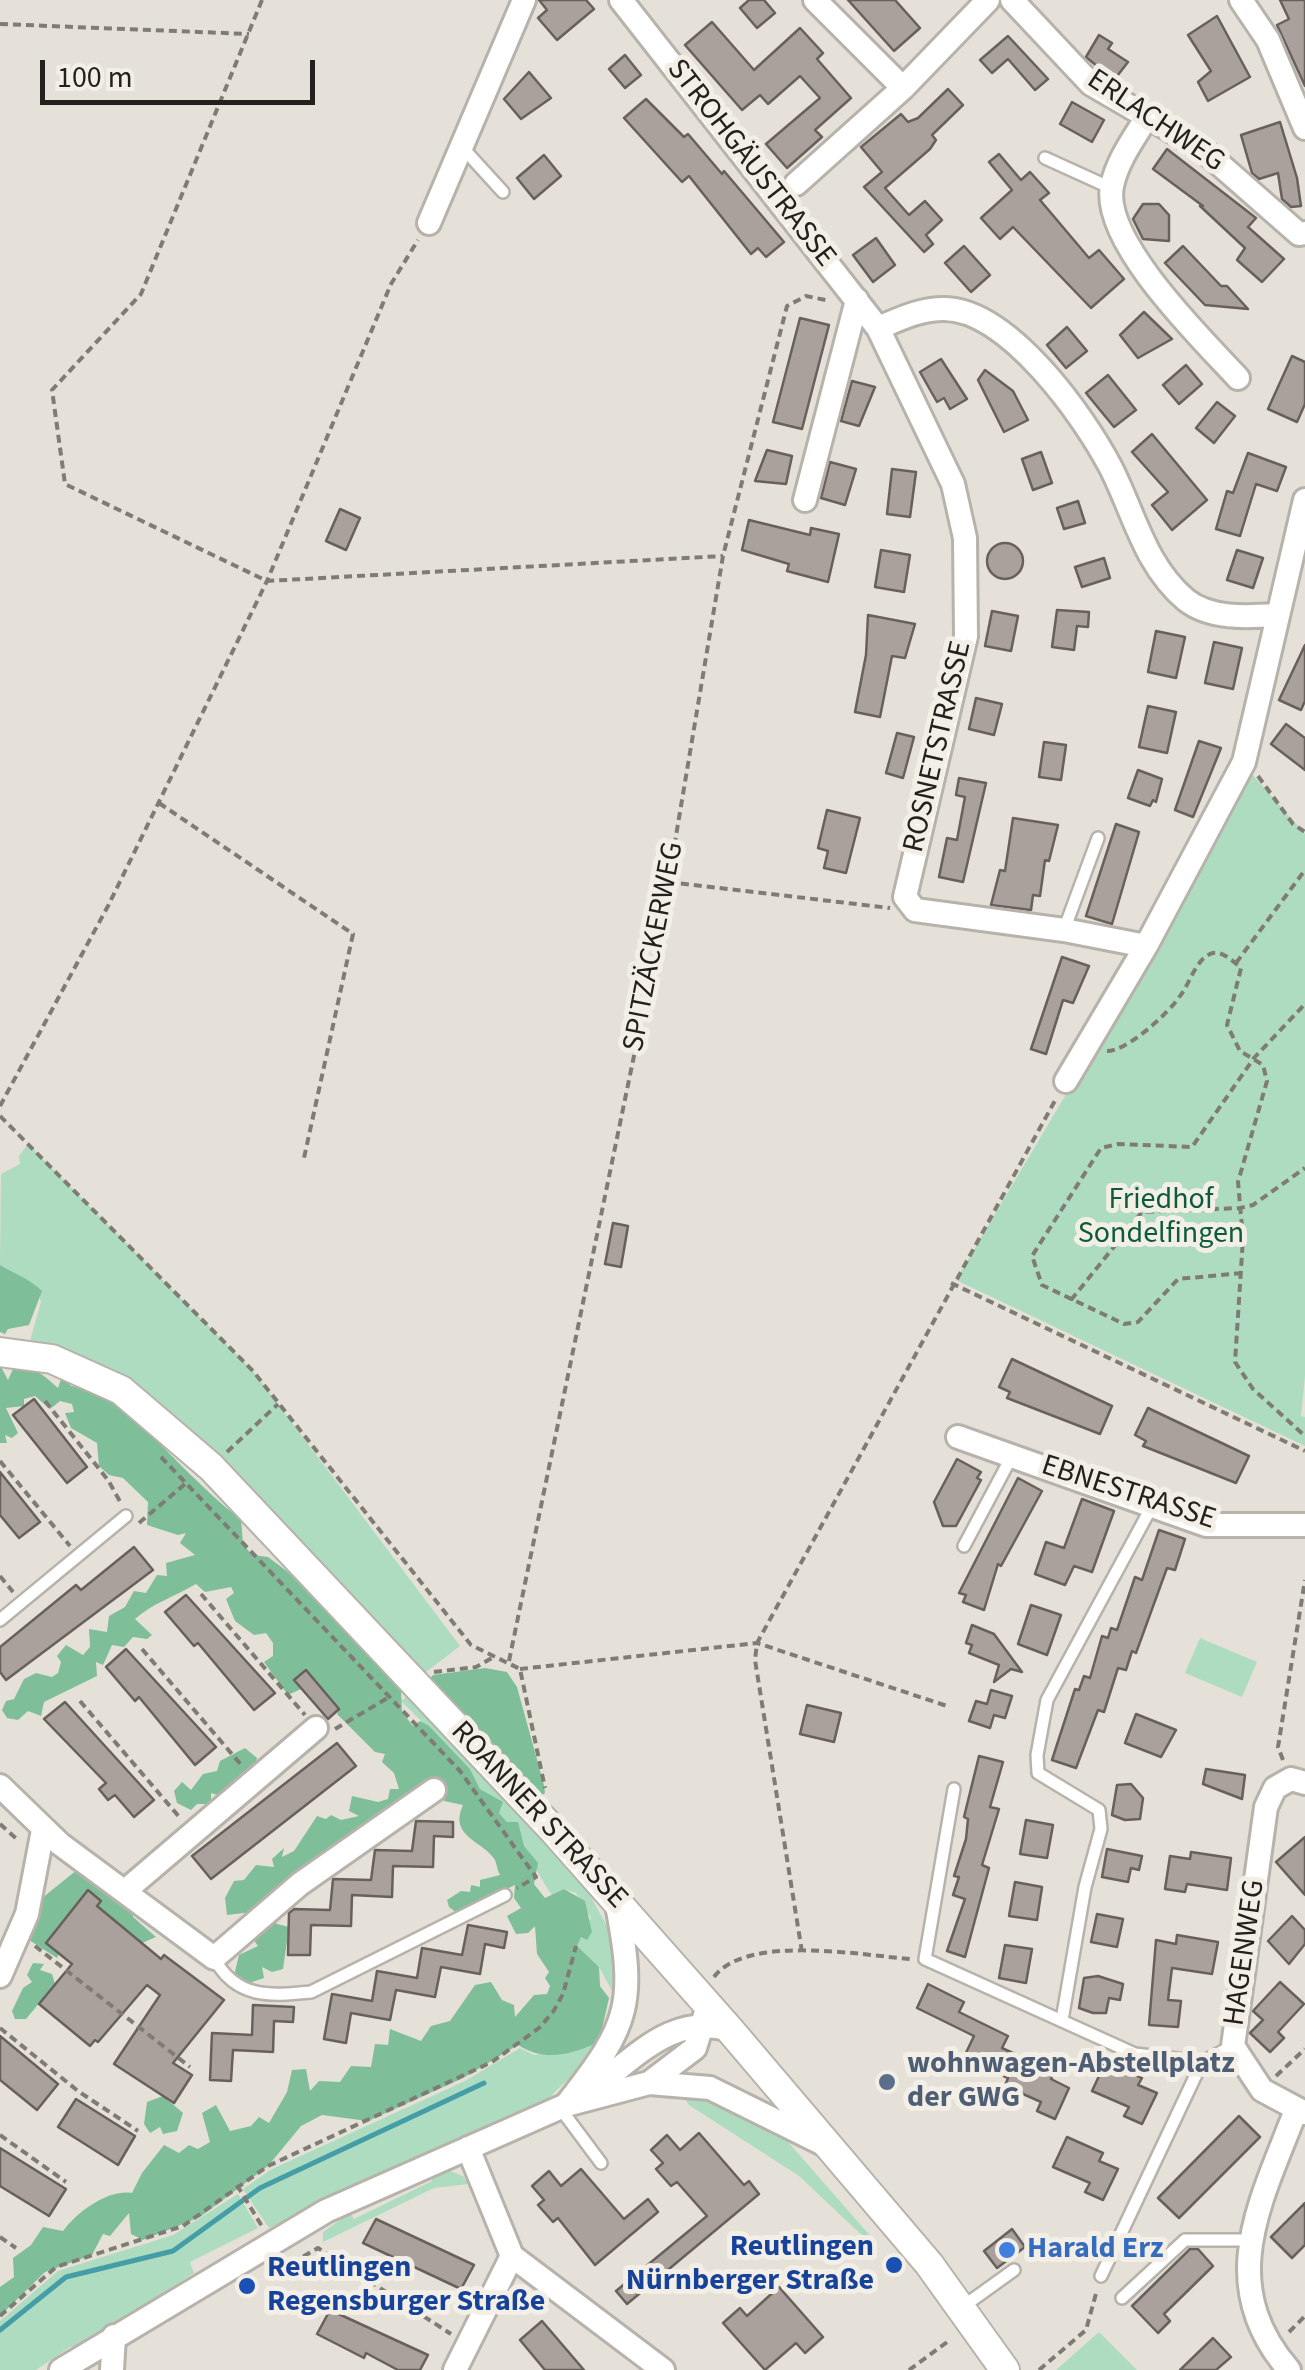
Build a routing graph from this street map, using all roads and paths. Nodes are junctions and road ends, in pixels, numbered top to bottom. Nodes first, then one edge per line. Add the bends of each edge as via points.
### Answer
1 (262, 0) edge
2 (524, 0) edge
3 (621, 0) edge
4 (815, 0) edge
5 (988, 0) edge
6 (1012, 0) edge
7 (1242, 0) edge
8 (0, 24) edge
9 (249, 34) junction
10 (903, 88) junction
11 (1147, 117) junction
12 (1305, 128) edge
13 (461, 146) junction
14 (1044, 158) dead end
15 (796, 184) dead end
16 (1111, 188) junction
17 (503, 192) dead end
18 (429, 224) joint
19 (1305, 233) edge
20 (857, 300) junction
21 (878, 328) junction
22 (1238, 378) dead end
23 (805, 500) dead end
24 (1305, 500) edge
25 (723, 556) junction
26 (268, 582) junction
27 (1275, 615) junction
28 (1244, 762) junction
29 (159, 802) junction
30 (1305, 832) edge
31 (1098, 838) dead end
32 (1305, 870) edge
33 (668, 882) junction
34 (915, 910) junction
35 (1064, 930) junction
36 (1146, 946) junction
37 (1236, 964) junction
38 (1305, 1004) edge
39 (1088, 1045) junction
40 (1254, 1058) junction
41 (1066, 1081) joint
42 (0, 1106) edge
43 (0, 1116) edge
44 (304, 1158) dead end
45 (1305, 1168) edge
46 (1240, 1208) junction
47 (1242, 1273) junction
48 (951, 1283) junction
49 (1071, 1300) junction
50 (0, 1352) edge
51 (45, 1400) dead end
52 (278, 1404) junction
53 (1305, 1436) edge
54 (958, 1437) dead end
55 (1305, 1451) edge
56 (161, 1456) dead end
57 (1012, 1456) junction
58 (0, 1461) edge
59 (211, 1467) junction
60 (186, 1483) junction
61 (1151, 1508) junction
62 (126, 1516) junction
63 (1305, 1525) edge
64 (964, 1546) dead end
65 (78, 1556) junction
66 (0, 1576) edge
67 (1305, 1580) edge
68 (201, 1594) dead end
69 (22, 1602) junction
70 (0, 1620) edge
71 (757, 1643) junction
72 (142, 1649) dead end
73 (492, 1658) junction
74 (509, 1662) junction
75 (520, 1669) junction
76 (402, 1689) junction
77 (80, 1701) dead end
78 (947, 1706) dead end
79 (316, 1728) junction
80 (254, 1780) junction
81 (1298, 1781) edge
82 (0, 1786) edge
83 (954, 1789) dead end
84 (434, 1790) dead end
85 (547, 1795) dead end
86 (44, 1830) junction
87 (192, 1832) junction
88 (125, 1891) junction
89 (505, 1895) joint
90 (616, 1900) junction
91 (20, 1934) junction
92 (576, 1946) dead end
93 (802, 1952) junction
94 (214, 1958) junction
95 (925, 1960) junction
96 (0, 1976) edge
97 (713, 2008) junction
98 (1062, 2020) junction
99 (0, 2028) edge
100 (1233, 2046) junction
101 (1305, 2049) edge
102 (1202, 2062) junction
103 (190, 2066) dead end
104 (649, 2083) junction
105 (1262, 2090) junction
106 (563, 2106) junction
107 (1301, 2112) edge
108 (138, 2131) dead end
109 (0, 2135) edge
110 (468, 2148) junction
111 (835, 2150) junction
112 (601, 2162) dead end
113 (66, 2182) dead end
114 (237, 2184) junction
115 (0, 2237) edge
116 (1249, 2240) junction
117 (16, 2248) dead end
118 (276, 2248) junction
119 (512, 2256) junction
120 (1014, 2270) dead end
121 (1102, 2276) joint
122 (1122, 2298) dead end
123 (961, 2308) junction
124 (0, 2316) edge
125 (114, 2336) junction
126 (950, 2340) dead end
127 (468, 2345) junction
128 (62, 2370) edge
129 (112, 2370) edge
130 (455, 2370) edge
131 (663, 2370) edge
132 (909, 2370) edge
133 (1005, 2370) edge
134 (1040, 2370) edge
135 (1289, 2370) edge

1 - 9 path
2 - 13 street
3 - 20 street, STROHGÄUSTRASSE
4 - 10 street
5 - 10 street
6 - 11 street, ERLACHWEG via 1092,84
7 - 12 street via 1268,40
8 - 9 path
9 - 26 path via 141,294 52,390 66,484
10 - 15 street
11 - 16 street
11 - 19 street, ERLACHWEG via 1200,148
13 - 17 lane
13 - 18 street
14 - 16 lane
16 - 22 street via 1122,233 1173,308
18 - 26 path via 390,284
20 - 21 street, STROHGÄUSTRASSE
20 - 23 street
20 - 25 path, SPITZÄCKERWEG via 844,304 806,296 787,306
21 - 27 street via 914,312 948,309 1015,344 1060,389 1110,466 1164,578 1212,614
21 - 34 street, ROSNETSTRASSE via 953,484 965,538 966,636 905,896
24 - 27 street
25 - 26 path
25 - 33 path, SPITZÄCKERWEG
26 - 29 path
27 - 28 street
28 - 30 path
28 - 36 street
29 - 42 path
29 - 44 path via 353,934
31 - 35 lane
32 - 37 path
33 - 34 path
33 - 74 path, SPITZÄCKERWEG
34 - 35 street
35 - 36 street
36 - 39 street
37 - 39 path via 1212,954 1200,963 1180,997 1130,1046 1107,1051
37 - 40 path via 1227,1025 1230,1040
38 - 40 path
39 - 41 street
40 - 46 path via 1267,1081 1241,1158
40 - 49 path via 1192,1147 1108,1145 1092,1160 1032,1256 1042,1284
41 - 48 path
43 - 52 path via 253,1370
45 - 46 path
46 - 47 path
46 - 49 path via 1142,1212
47 - 49 path via 1178,1279 1132,1325
47 - 53 path via 1235,1362
48 - 55 path
48 - 71 path
50 - 59 street, ROANNER STRASSE via 52,1359 121,1390
51 - 62 path via 108,1480
52 - 59 path
52 - 73 path via 470,1645
54 - 57 street, EBNESTRASSE
56 - 60 path
57 - 61 street, EBNESTRASSE
57 - 64 lane, EBNESTRASSE
58 - 65 path
59 - 76 street, ROANNER STRASSE
60 - 62 path via 135,1526
60 - 76 path
61 - 63 street, EBNESTRASSE via 1206,1525
61 - 98 lane via 1047,1700 1036,1755 1038,1773 1099,1810 1101,1829
62 - 65 lane
65 - 69 lane
66 - 69 path
67 - 81 path via 1278,1747
68 - 79 path
69 - 70 lane
71 - 75 path
71 - 78 path
71 - 93 path
72 - 80 path
73 - 74 path
73 - 76 path via 436,1672
74 - 75 path
75 - 85 path
76 - 79 path via 326,1734
76 - 89 path via 536,1876
76 - 90 street, ROANNER STRASSE
77 - 87 path
79 - 80 street
80 - 87 street
81 - 100 street, HAGENWEG via 1275,1788 1266,1807
82 - 86 street
83 - 95 lane
84 - 94 street via 300,1884
86 - 88 street
86 - 91 street
87 - 88 street
88 - 94 street
89 - 94 lane via 311,1992 244,1990
90 - 97 street, ROANNER STRASSE
90 - 106 street via 628,2000 607,2051
91 - 96 street
91 - 103 path
92 - 114 path via 553,2012 518,2045 463,2078
93 - 95 path
93 - 97 path via 725,1963
95 - 98 lane
97 - 104 street via 695,2048
97 - 106 street
97 - 111 street, ROANNER STRASSE
98 - 102 lane via 1135,2054
99 - 108 path
100 - 102 lane
100 - 105 street, HAGENWEG
101 - 105 path
102 - 121 lane
104 - 106 street
104 - 111 street via 710,2088
105 - 107 street, HAGENWEG
106 - 110 street
106 - 112 lane
107 - 116 street, HAGENWEG
109 - 113 path
110 - 118 street via 326,2211
110 - 119 street
111 - 123 street, ROANNER STRASSE
114 - 118 path
114 - 124 path via 183,2226 56,2266
115 - 117 path
116 - 122 lane via 1185,2240
116 - 135 street, HAGENWEG via 1252,2305 1271,2349
118 - 125 street
118 - 127 path via 286,2266 318,2248
119 - 127 street
119 - 131 street
120 - 123 lane
121 - 134 path via 1086,2330
123 - 133 street, ROANNER STRASSE
125 - 128 street
125 - 129 street
126 - 132 path
127 - 130 street

